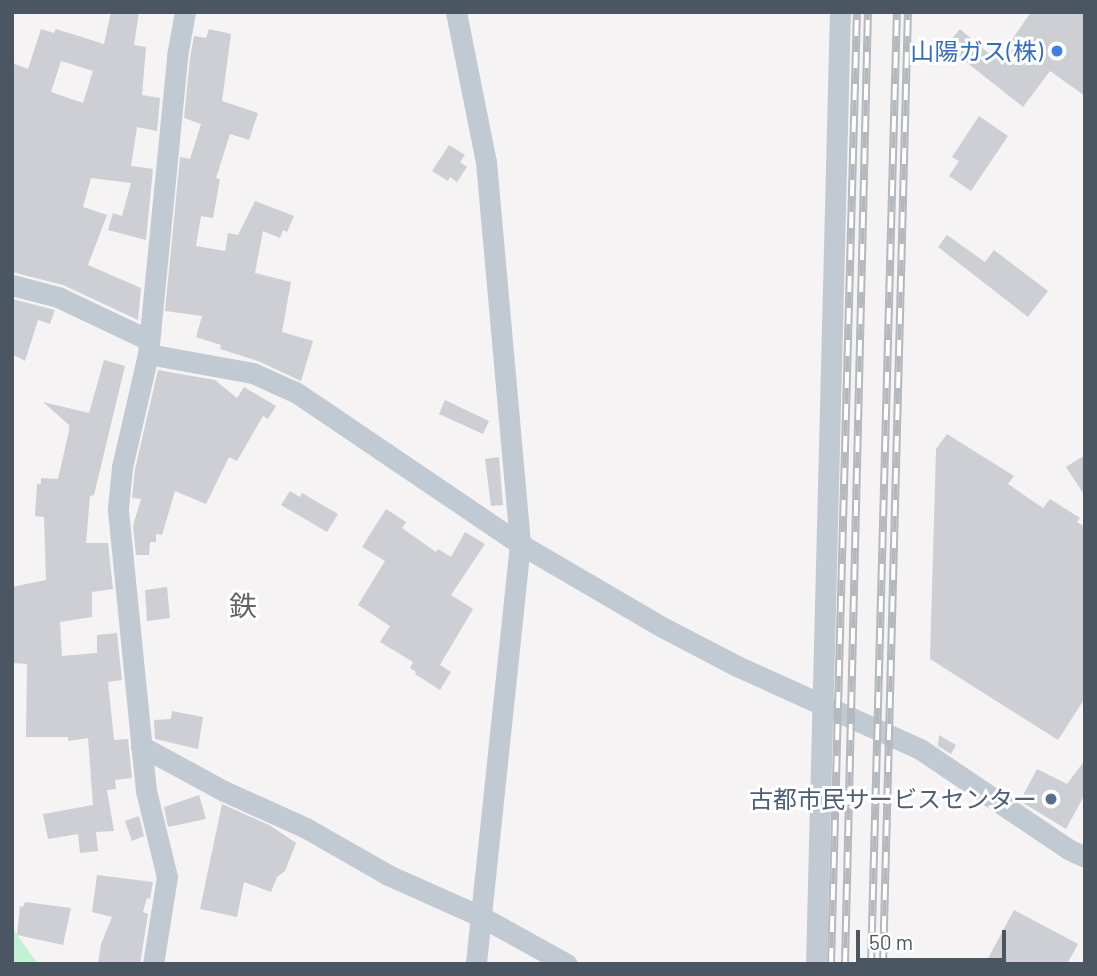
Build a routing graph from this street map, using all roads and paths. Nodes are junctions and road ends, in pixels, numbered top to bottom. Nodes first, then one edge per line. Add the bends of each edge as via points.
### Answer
1 (185, 12) edge
2 (456, 12) edge
3 (840, 12) edge
4 (12, 285) edge
5 (148, 347) junction
6 (520, 544) junction
7 (821, 705) junction
8 (141, 746) junction
9 (1085, 857) edge
10 (480, 916) junction
11 (153, 964) edge
12 (475, 964) edge
13 (567, 964) edge
14 (816, 964) edge

1 - 5 street
2 - 6 street via 486,162
3 - 7 street
4 - 5 street via 58,297
5 - 6 street via 253,373 297,393
5 - 8 street via 122,467 118,508
6 - 7 street via 664,628
6 - 10 street
7 - 9 street via 920,749
7 - 14 street
8 - 10 street via 306,828 388,875
8 - 11 street via 146,791 167,877
10 - 12 street
10 - 13 street

